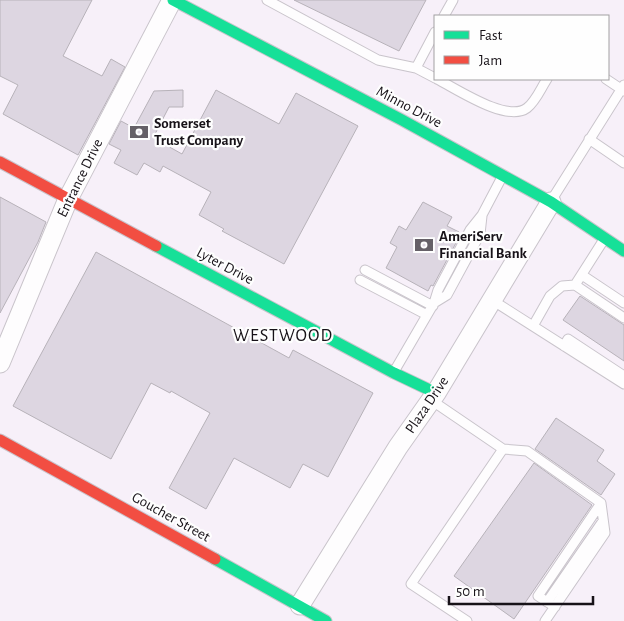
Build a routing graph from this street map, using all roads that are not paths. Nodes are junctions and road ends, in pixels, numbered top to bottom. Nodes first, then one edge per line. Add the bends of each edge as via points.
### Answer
1 (172, 0) edge
2 (267, 0) edge
3 (453, 0) edge
4 (445, 15) edge
5 (434, 34) edge
6 (416, 68) junction
7 (434, 77) edge
8 (440, 80) edge
9 (546, 80) edge
10 (608, 80) edge
11 (623, 88) edge
12 (589, 139) junction
13 (0, 162) edge
14 (624, 162) edge
15 (503, 176) junction
16 (68, 199) junction
17 (551, 202) junction
18 (605, 238) junction
19 (624, 251) edge
20 (365, 270) dead end
21 (582, 275) junction
22 (360, 280) dead end
23 (575, 285) junction
24 (492, 300) junction
25 (624, 303) edge
26 (433, 304) junction
27 (427, 315) junction
28 (624, 318) edge
29 (533, 326) junction
30 (564, 346) junction
31 (0, 363) edge
32 (394, 373) junction
33 (624, 376) edge
34 (624, 384) edge
35 (434, 396) junction
36 (0, 440) edge
37 (503, 449) junction
38 (601, 503) junction
39 (551, 604) junction
40 (300, 606) junction
41 (326, 621) edge
42 (467, 621) edge
43 (545, 621) edge

1 - 15 street, Minno Drive
1 - 16 street, Entrance Drive
2 - 6 lane via 378,60
3 - 4 lane
5 - 6 lane
6 - 7 lane
8 - 9 lane via 496,109 516,113 530,105
10 - 11 lane
11 - 12 lane
12 - 14 lane
12 - 17 lane
13 - 16 street, Lyter Drive
15 - 17 street, Minno Drive
15 - 26 lane via 482,215 480,234 452,287 447,295
16 - 31 street, Entrance Drive
16 - 32 street, Lyter Drive
17 - 18 street, Minno Drive
17 - 24 street, Plaza Drive
18 - 19 street, Minno Drive
18 - 21 lane
20 - 26 lane
21 - 23 lane
21 - 25 lane
22 - 27 lane
23 - 28 lane
23 - 29 lane via 562,286 550,296
24 - 29 lane
24 - 35 street, Plaza Drive
26 - 27 lane
27 - 32 lane
29 - 30 lane
30 - 33 lane via 568,339
30 - 34 lane
32 - 35 street, Lyter Drive
35 - 37 lane
35 - 40 street, Plaza Drive via 398,447
36 - 40 street, Goucher Street
37 - 38 lane via 527,452
37 - 42 lane via 411,584
38 - 39 lane via 604,533
38 - 39 lane via 538,596
39 - 43 lane
40 - 41 street, Goucher Street

